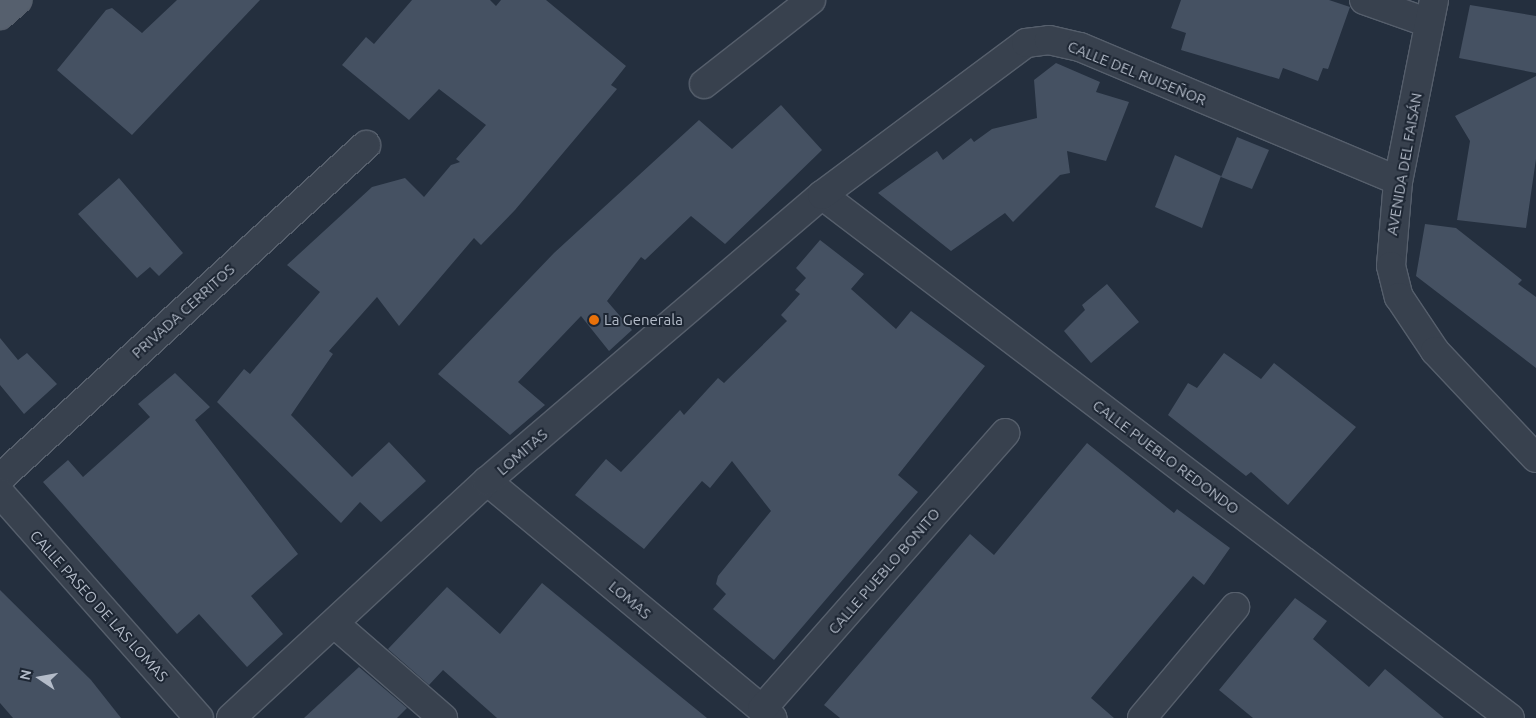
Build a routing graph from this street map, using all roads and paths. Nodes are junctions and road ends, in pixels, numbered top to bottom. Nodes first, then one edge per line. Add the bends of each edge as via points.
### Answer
1 (17, 0) edge
2 (811, 0) edge
3 (1364, 0) edge
4 (1431, 12) edge
5 (0, 15) edge
6 (704, 84) dead end
7 (366, 145) dead end
8 (1398, 181) junction
9 (822, 195) junction
10 (1005, 433) dead end
11 (1536, 458) edge
12 (0, 478) edge
13 (487, 481) junction
14 (0, 493) edge
15 (1235, 607) dead end
16 (336, 625) junction
17 (767, 713) edge
18 (199, 718) edge
19 (231, 718) edge
20 (443, 718) edge
21 (1142, 718) edge
22 (1510, 718) edge

1 - 5 main road
2 - 6 street
3 - 4 street
4 - 8 street, AVENIDA DEL FAISÁN
7 - 12 street, PRIVADA CERRITOS
8 - 9 street, CALLE DEL RUISEÑOR via 1080,47 1049,40 1026,43
8 - 11 street, AVENIDA DEL FAISÁN via 1390,237 1399,297 1435,351
9 - 13 street, LOMITAS
9 - 22 street, CALLE PUEBLO REDONDO
10 - 17 street, CALLE PUEBLO BONITO
13 - 16 street, LOMITAS
13 - 17 street, LOMAS
14 - 18 street, CALLE PASEO DE LAS LOMAS
15 - 21 street
16 - 19 street, LOMITAS
16 - 20 street

